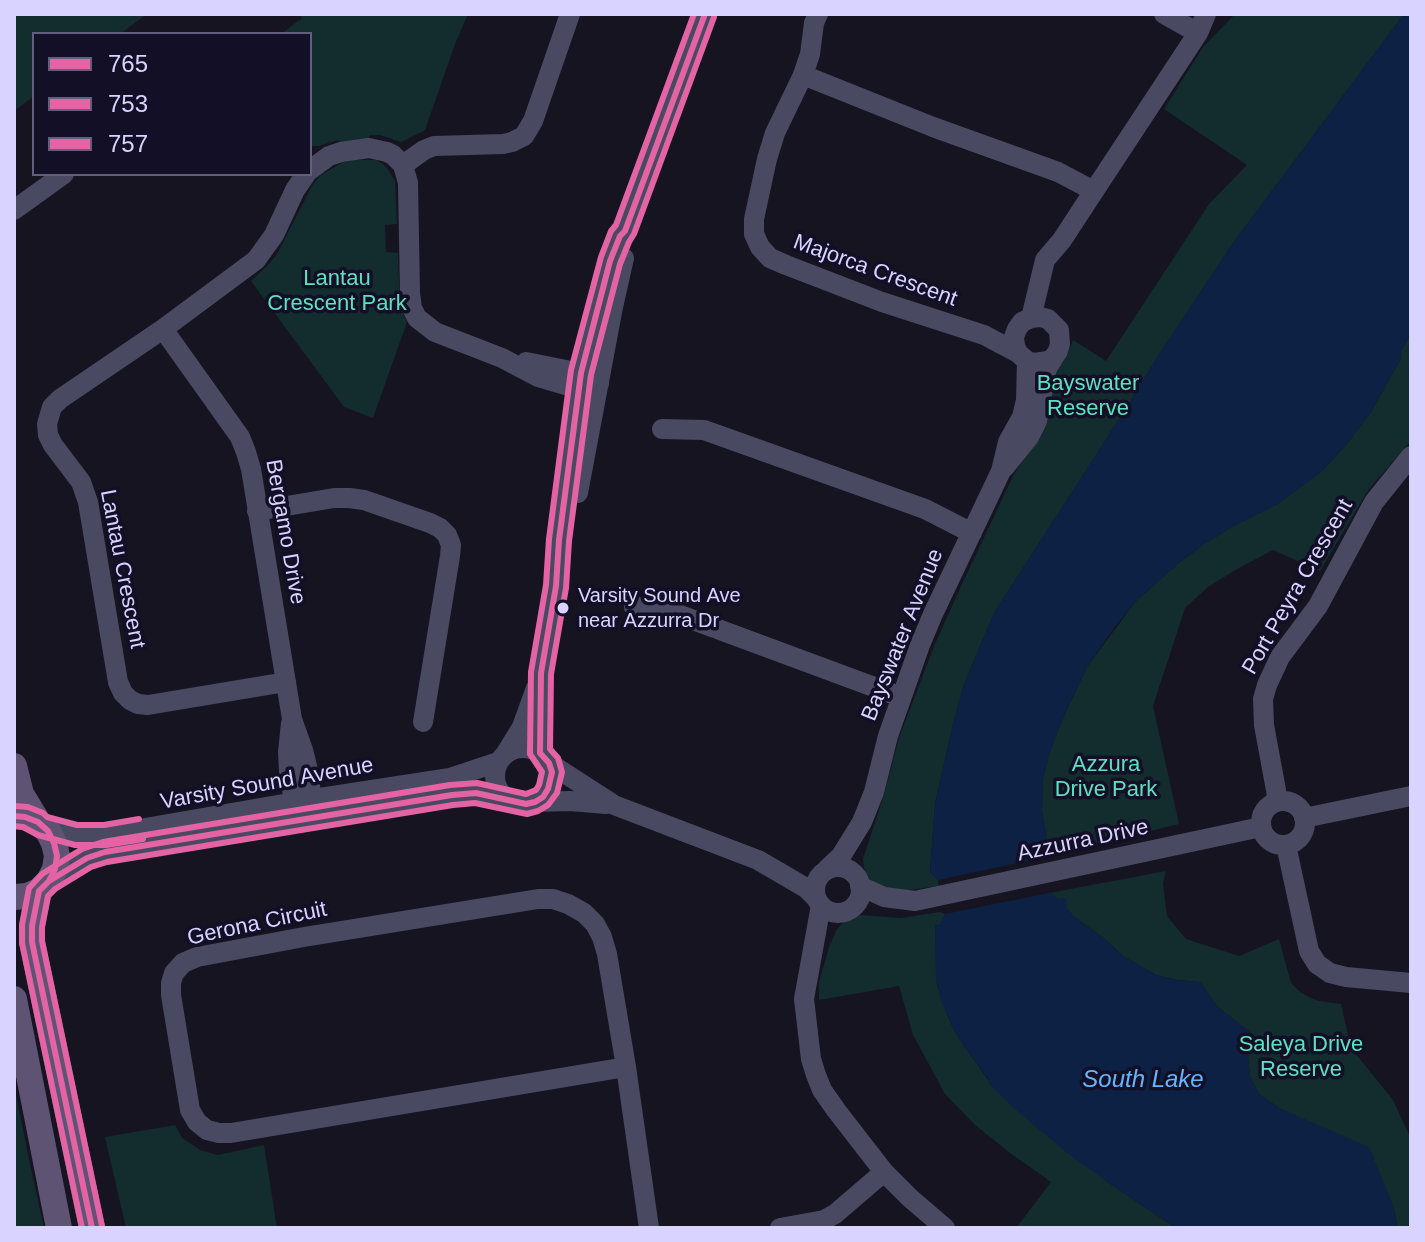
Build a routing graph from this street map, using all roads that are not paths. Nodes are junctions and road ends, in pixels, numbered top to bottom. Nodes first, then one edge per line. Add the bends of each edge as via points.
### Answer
1 (570, 14) edge
2 (705, 14) edge
3 (818, 14) edge
4 (1164, 14) edge
5 (1224, 14) edge
6 (1202, 23) edge
7 (803, 75) junction
8 (403, 165) junction
9 (312, 169) edge
10 (61, 176) edge
11 (305, 176) edge
12 (1094, 191) junction
13 (14, 210) edge
14 (1062, 240) junction
15 (1024, 323) junction
16 (1055, 325) junction
17 (163, 329) junction
18 (984, 335) junction
19 (1023, 357) junction
20 (1054, 357) junction
21 (587, 381) junction
22 (662, 429) dead end
23 (1407, 469) edge
24 (1001, 471) junction
25 (257, 511) junction
26 (972, 533) junction
27 (634, 607) dead end
28 (541, 673) junction
29 (286, 682) junction
30 (901, 697) junction
31 (423, 722) dead end
32 (502, 758) junction
33 (544, 758) junction
34 (14, 766) edge
35 (1411, 796) edge
36 (507, 800) junction
37 (1278, 801) junction
38 (535, 802) junction
39 (614, 805) junction
40 (303, 807) junction
41 (1304, 818) junction
42 (31, 822) edge
43 (862, 822) junction
44 (1261, 827) junction
45 (1286, 845) junction
46 (758, 860) junction
47 (825, 871) junction
48 (858, 881) junction
49 (34, 890) edge
50 (915, 901) junction
51 (819, 902) junction
52 (847, 910) junction
53 (811, 962) junction
54 (1411, 983) edge
55 (14, 999) edge
56 (626, 1067) junction
57 (884, 1172) junction
58 (59, 1228) edge
59 (92, 1228) edge
60 (649, 1228) edge
61 (780, 1228) edge
62 (945, 1228) edge

1 - 8 street via 524,136 503,144 434,146
2 - 21 street via 625,231 628,241 613,307
3 - 7 street, Majorca Crescent
4 - 6 street
5 - 6 street, Bayswater Avenue
6 - 12 street, Bayswater Avenue
7 - 12 street via 1058,172
7 - 18 street, Majorca Crescent via 767,159 754,219 760,247 786,265
8 - 9 street, Lantau Crescent via 387,152 369,148 329,156
8 - 21 street via 408,183 410,293 417,318 435,332 538,377 565,385
10 - 13 street
11 - 17 street, Lantau Crescent via 256,260
12 - 14 street, Bayswater Avenue
14 - 15 street, Bayswater Avenue via 1045,260
14 - 16 street, Bayswater Avenue via 1049,290
15 - 16 street via 1040,317
15 - 18 street, Majorca Crescent
15 - 19 street, Bayswater Avenue via 1014,337
16 - 20 street, Bayswater Avenue via 1060,344
17 - 25 street, Bergamo Drive via 240,437
17 - 29 street, Lantau Crescent via 60,399 47,424 48,435 81,482 88,502 118,682 130,700 148,705
18 - 19 street, Majorca Crescent
19 - 20 street via 1041,363
19 - 24 street, Bayswater Avenue via 1026,400
20 - 24 street, Bayswater Avenue via 1037,421
21 - 28 street via 568,543
22 - 26 street via 704,430 925,509
23 - 37 street, Port Peyra Crescent via 1374,502 1318,606 1280,657 1267,685 1264,725
24 - 26 street, Bayswater Avenue
25 - 29 street, Bergamo Drive
25 - 31 street via 349,498 430,523 447,535 450,556
26 - 30 street, Bayswater Avenue
27 - 30 street via 661,608
28 - 32 street via 522,727
28 - 33 street
29 - 40 street, Bergamo Drive via 292,719 289,769
30 - 43 street, Bayswater Avenue
32 - 33 street via 523,747
32 - 36 street via 494,778
32 - 40 street, Varsity Sound Avenue via 450,778
33 - 38 street via 551,781
33 - 39 street
34 - 42 main road
35 - 41 street
36 - 38 street
36 - 40 street, Varsity Sound Avenue via 476,793
37 - 41 street via 1295,804
37 - 44 street via 1263,812
38 - 39 street
39 - 46 street
40 - 42 street, Varsity Sound Avenue via 105,835 76,835
40 - 49 street, Varsity Sound Avenue via 105,852
41 - 45 street via 1301,835
42 - 49 main road via 48,831 57,856 55,869
43 - 47 street, Bayswater Avenue
43 - 48 street, Bayswater Avenue
44 - 45 street via 1270,841
44 - 50 street, Azzurra Drive
45 - 54 street via 1309,951 1317,964 1346,977
46 - 47 street
46 - 51 street via 806,888
47 - 48 street via 839,867
47 - 51 street via 815,884
48 - 50 street via 884,897
48 - 52 street via 859,899
49 - 59 main road via 32,942
50 - 52 street via 902,909
51 - 52 street via 832,912
51 - 53 street
52 - 53 street
53 - 57 street via 804,999 816,1075
55 - 58 main road
56 - 56 street, Gerona Circuit via 219,1133 207,1130 190,1110 171,983 183,963 197,957 553,899 584,913 602,937
56 - 60 street, Gerona Circuit
57 - 61 street via 824,1220
57 - 62 street

